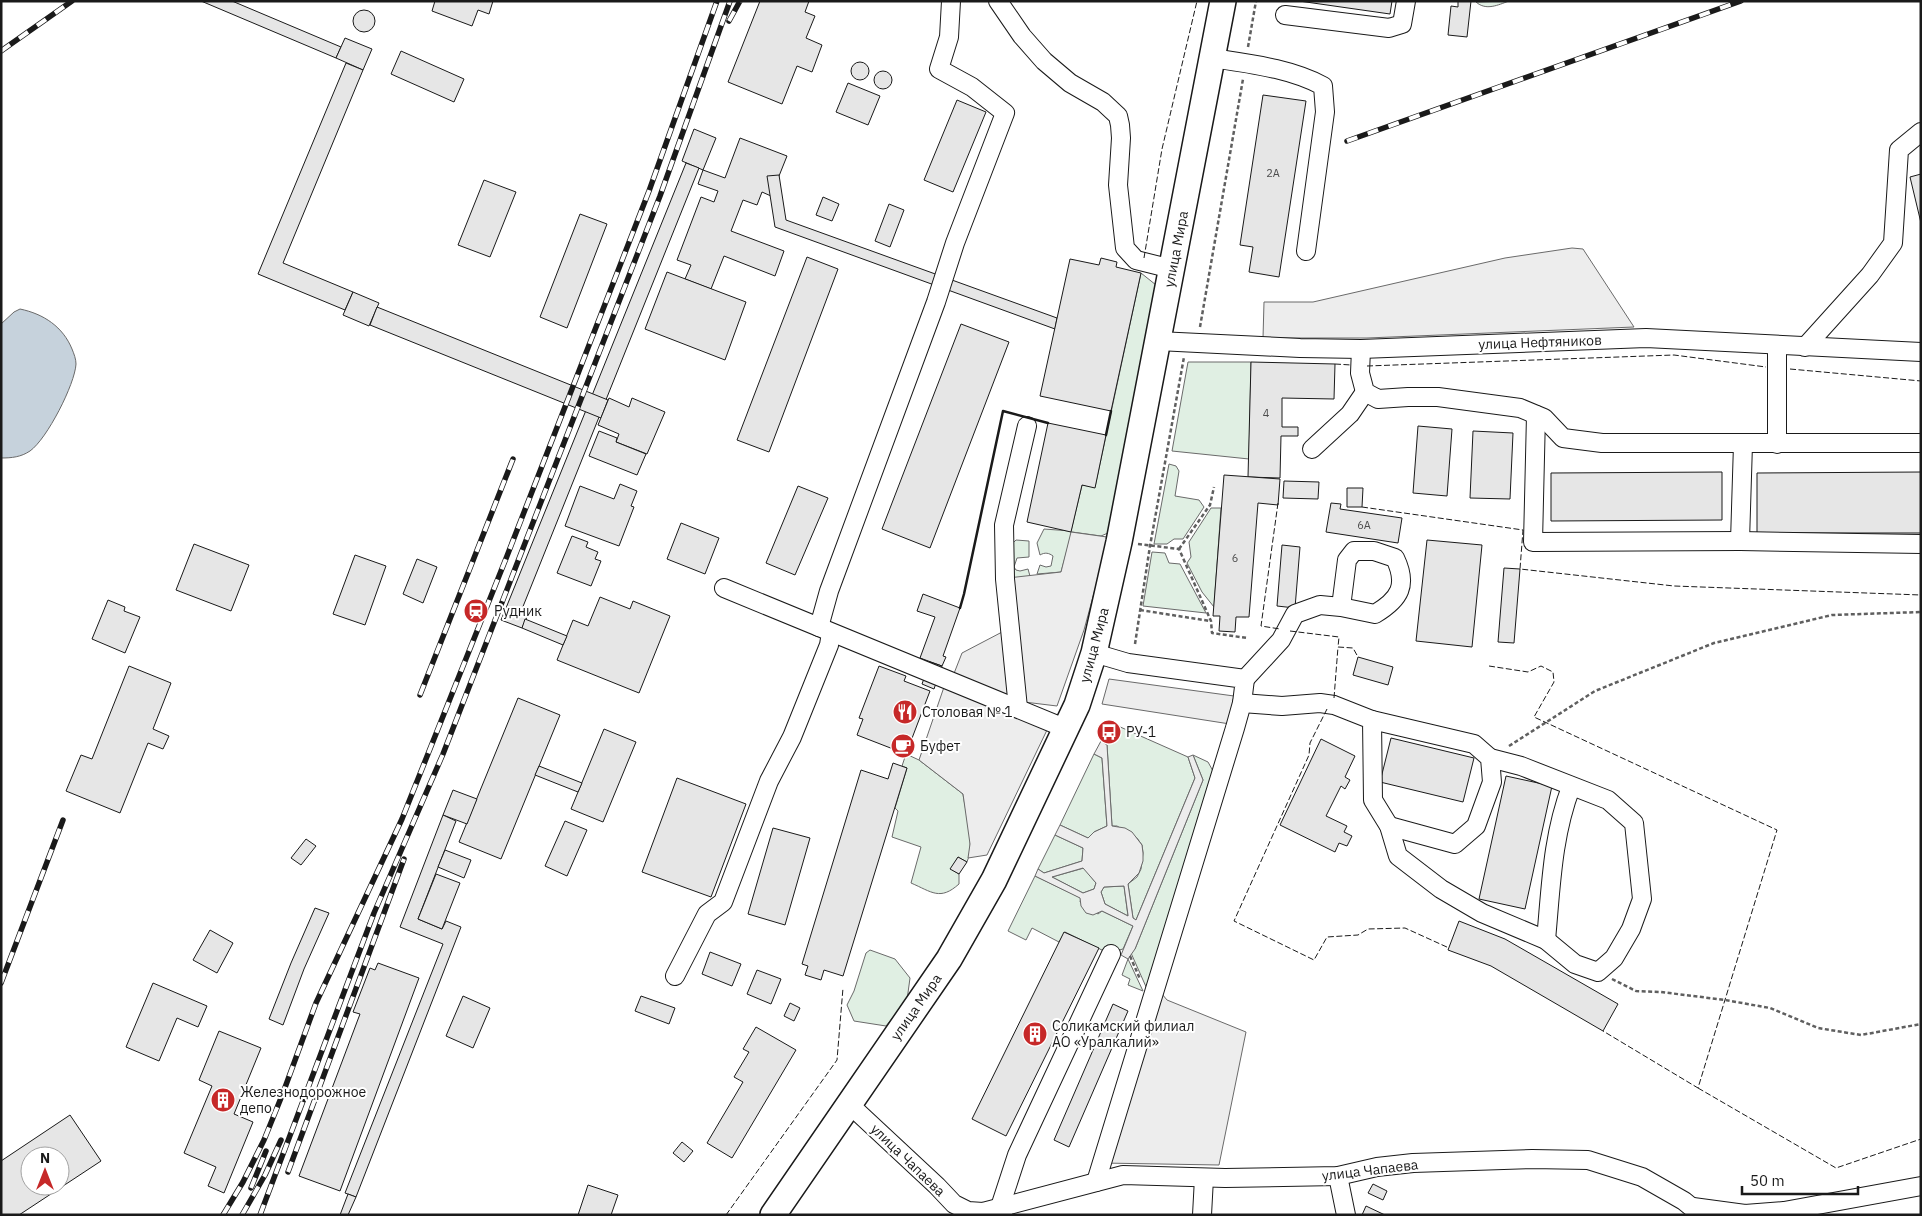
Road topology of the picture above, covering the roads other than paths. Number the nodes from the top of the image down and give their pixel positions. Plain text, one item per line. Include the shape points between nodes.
1 (951, 1) edge
2 (998, 1) edge
3 (1223, 1) edge
4 (1406, 1) edge
5 (1285, 15) dead end
6 (1212, 58) junction
7 (1921, 132) edge
8 (1306, 251) dead end
9 (1172, 269) junction
10 (1158, 341) junction
11 (1777, 345) junction
12 (1805, 347) junction
13 (1361, 349) junction
14 (1921, 352) edge
15 (1364, 392) junction
16 (1536, 415) junction
17 (1027, 426) dead end
18 (1921, 443) edge
19 (1743, 444) junction
20 (1777, 444) junction
21 (1312, 449) dead end
22 (1740, 541) junction
23 (1921, 544) edge
24 (724, 588) dead end
25 (1341, 606) dead end
26 (825, 630) junction
27 (1094, 653) junction
28 (1245, 679) junction
29 (1242, 703) junction
30 (1018, 708) junction
31 (1372, 720) junction
32 (1067, 729) junction
33 (1490, 758) junction
34 (1571, 787) junction
35 (1389, 826) junction
36 (1546, 940) junction
37 (1111, 954) dead end
38 (675, 976) dead end
39 (849, 1104) junction
40 (1338, 1176) junction
41 (1204, 1178) junction
42 (1096, 1182) junction
43 (1921, 1186) edge
44 (1001, 1211) edge
45 (1697, 1211) edge
46 (773, 1215) edge
47 (1202, 1215) edge
48 (1346, 1215) edge

1 - 26 street via 949,37 939,69 972,87 1005,113 829,591
2 - 9 street via 1044,61 1118,116 1121,138 1118,185 1125,248 1136,260
3 - 6 highway, улица Мира
4 - 5 street via 1402,24 1390,28
6 - 8 street via 1304,76 1323,86 1325,112
6 - 9 highway, улица Мира
7 - 12 street via 1899,150 1893,243 1870,275
9 - 10 highway, улица Мира
10 - 13 street, улица Нефтяников
10 - 27 highway, улица Мира
11 - 12 street, улица Нефтяников
11 - 13 street, улица Нефтяников via 1646,338
11 - 20 street
12 - 14 street, улица Нефтяников
13 - 15 street via 1360,373
15 - 16 street via 1378,399 1438,397 1520,408
15 - 21 street via 1350,414
16 - 19 street via 1544,418 1563,438 1602,443
16 - 22 street via 1533,542
17 - 30 street via 1004,525 1004,579
18 - 20 street
19 - 20 street
19 - 22 street
22 - 23 street
24 - 26 street
25 - 28 street via 1320,606 1295,614 1281,640
26 - 30 street
26 - 38 street via 829,645 796,728 769,781 723,902 707,914
27 - 28 street via 1128,663
27 - 32 highway, улица Мира
28 - 29 street
29 - 31 street via 1334,705
29 - 42 street
30 - 32 street
31 - 33 street via 1474,744
31 - 35 street via 1373,800
32 - 39 highway, улица Мира via 994,880 949,959
33 - 34 street via 1520,766
33 - 35 street via 1492,782 1476,826 1455,844
34 - 36 street via 1561,814 1553,855
34 - 36 street via 1608,800 1634,823 1642,899 1631,929 1614,958 1598,972 1575,964
35 - 36 street via 1398,856 1440,889 1482,913
37 - 44 street via 1017,1155
39 - 44 street, улица Чапаева via 954,1204 968,1211
39 - 46 highway, улица Мира
40 - 41 street, улица Чапаева
40 - 45 street, улица Чапаева via 1413,1163 1588,1160 1642,1177
40 - 48 street
41 - 42 street, улица Чапаева via 1124,1175
41 - 47 street
42 - 44 street, улица Чапаева
43 - 45 street via 1784,1211 1745,1214

